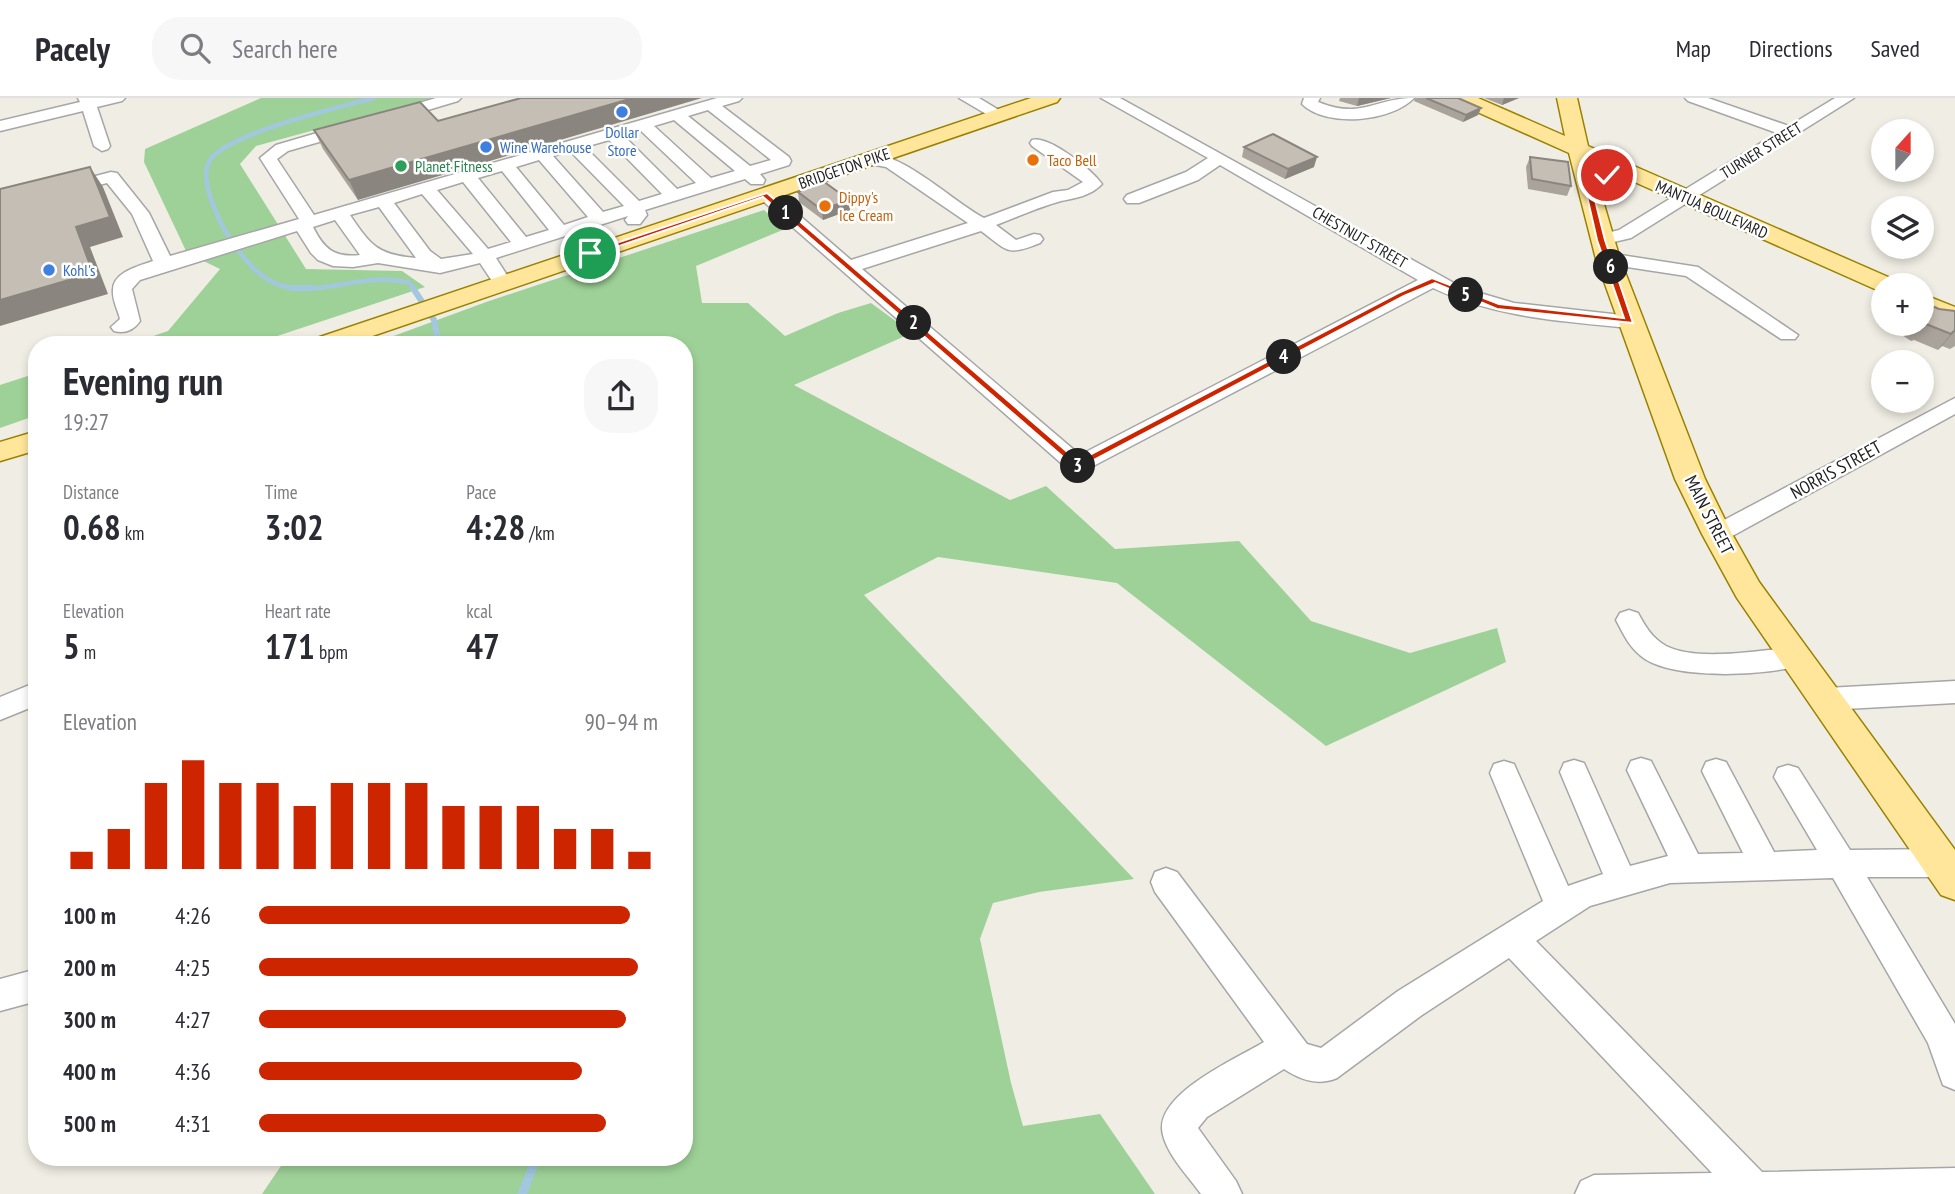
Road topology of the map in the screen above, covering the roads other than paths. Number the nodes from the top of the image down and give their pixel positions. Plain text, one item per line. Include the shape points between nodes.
1 (117, 98) edge
2 (453, 98) edge
3 (734, 98) edge
4 (967, 98) edge
5 (1050, 98) edge
6 (1109, 98) edge
7 (1311, 98) edge
8 (1406, 98) edge
9 (1462, 98) edge
10 (1567, 98) edge
11 (1693, 98) edge
12 (1835, 100) edge
13 (88, 101) edge
14 (711, 105) junction
15 (1717, 105) junction
16 (677, 115) junction
17 (999, 116) junction
18 (643, 125) junction
19 (0, 126) edge
20 (1789, 132) junction
21 (612, 134) junction
22 (1772, 143) junction
23 (574, 145) junction
24 (1035, 145) dead end
25 (102, 146) dead end
26 (1578, 149) junction
27 (896, 150) junction
28 (543, 154) junction
29 (870, 159) junction
30 (1221, 159) junction
31 (506, 165) junction
32 (748, 173) junction
33 (467, 176) junction
34 (1641, 178) junction
35 (1587, 183) junction
36 (708, 185) junction
37 (426, 188) junction
38 (768, 193) junction
39 (674, 196) junction
40 (1686, 197) junction
41 (1133, 199) dead end
42 (383, 200) junction
43 (0, 206) edge
44 (636, 208) junction
45 (340, 213) junction
46 (978, 221) junction
47 (592, 222) junction
48 (306, 223) junction
49 (560, 232) junction
50 (1034, 239) dead end
51 (522, 244) junction
52 (1605, 250) junction
53 (485, 256) junction
54 (382, 257) junction
55 (164, 264) junction
56 (440, 267) junction
57 (849, 267) junction
58 (1871, 278) edge
59 (1435, 280) junction
60 (503, 283) junction
61 (1934, 306) edge
62 (1955, 316) edge
63 (1630, 322) junction
64 (121, 327) dead end
65 (1788, 335) dead end
66 (347, 336) edge
67 (1955, 405) edge
68 (28, 443) edge
69 (0, 452) edge
70 (1717, 534) junction
71 (1629, 620) dead end
72 (1796, 657) junction
73 (1955, 692) edge
74 (28, 697) edge
75 (1827, 699) junction
76 (0, 709) edge
77 (1641, 770) dead end
78 (1716, 771) dead end
79 (1574, 772) dead end
80 (1504, 773) dead end
81 (1788, 777) dead end
82 (1841, 864) junction
83 (1766, 866) junction
84 (1689, 868) junction
85 (1948, 873) edge
86 (1166, 882) dead end
87 (1622, 883) junction
88 (1560, 906) junction
89 (1512, 939) junction
90 (28, 987) edge
91 (0, 995) edge
92 (1288, 1046) junction
93 (1955, 1073) edge
94 (1955, 1187) edge
95 (1754, 1191) junction
96 (1223, 1194) edge
97 (1594, 1194) edge

1 - 13 street
2 - 48 street via 282,148 268,158
3 - 14 street
4 - 17 street
5 - 17 main road, BRIDGETON PIKE
6 - 30 street, CHESTNUT STREET
7 - 8 street via 1310,104 1347,116 1366,114
9 - 26 main road, MANTUA BOULEVARD
10 - 26 main road, MAIN STREET
11 - 15 street
12 - 20 street, TURNER STREET
13 - 19 street
13 - 25 street
14 - 16 street
14 - 32 street via 783,161
15 - 20 street
15 - 22 street via 1701,115
16 - 18 street
16 - 32 street
17 - 27 main road, BRIDGETON PIKE
18 - 21 street
18 - 36 street
20 - 22 street, TURNER STREET
21 - 23 street
21 - 39 street
22 - 40 street, TURNER STREET
23 - 28 street
23 - 44 street
24 - 46 street via 1092,179 1093,184
26 - 34 main road, MANTUA BOULEVARD
26 - 35 main road, MAIN STREET
27 - 29 main road, BRIDGETON PIKE
27 - 46 street via 945,185
28 - 31 street
28 - 47 street
29 - 38 main road, BRIDGETON PIKE
29 - 46 street via 891,163
30 - 41 street
30 - 59 street, CHESTNUT STREET
31 - 33 street
31 - 49 street
32 - 36 street
32 - 38 street
33 - 37 street
33 - 51 street
34 - 35 main road via 1607,175
34 - 40 main road, MANTUA BOULEVARD
35 - 52 main road, MAIN STREET
36 - 39 street
37 - 42 street
37 - 53 street
38 - 57 street
38 - 60 main road, BRIDGETON PIKE
39 - 44 street
40 - 52 street, TURNER STREET
40 - 58 main road, MANTUA BOULEVARD
42 - 45 street
42 - 56 street via 423,255
43 - 55 street via 111,177 140,213
44 - 47 street via 637,218 617,226
45 - 48 street
45 - 54 street via 367,252
46 - 50 street via 1014,247
46 - 57 street via 938,241 901,248
47 - 49 street
48 - 54 street via 321,257 349,262
48 - 55 street
49 - 51 street
51 - 53 street
52 - 63 main road, MAIN STREET
52 - 65 street via 1691,271
53 - 56 street
53 - 60 street
54 - 56 street
55 - 64 street via 124,283 130,321
57 - 59 street via 1077,466
59 - 63 street, CHESTNUT STREET via 1497,306
60 - 66 main road, BRIDGETON PIKE
61 - 62 main road
63 - 70 main road, MAIN STREET via 1690,479
67 - 70 street, NORRIS STREET
68 - 69 main road
70 - 72 main road, MAIN STREET via 1748,590
71 - 72 street via 1642,643 1657,654 1681,661
72 - 75 main road, MAIN STREET
73 - 75 street
74 - 76 street
75 - 85 main road, MAIN STREET
77 - 84 street
78 - 83 street
79 - 87 street
80 - 88 street
81 - 82 street
82 - 83 street
82 - 85 street
82 - 93 street via 1943,1036
83 - 84 street
84 - 87 street
86 - 92 street
87 - 88 street via 1582,894
88 - 89 street
89 - 92 street via 1410,1003 1325,1066 1306,1063
89 - 95 street
90 - 91 street
92 - 96 street via 1194,1104 1181,1119 1180,1133
94 - 95 street
95 - 97 street

